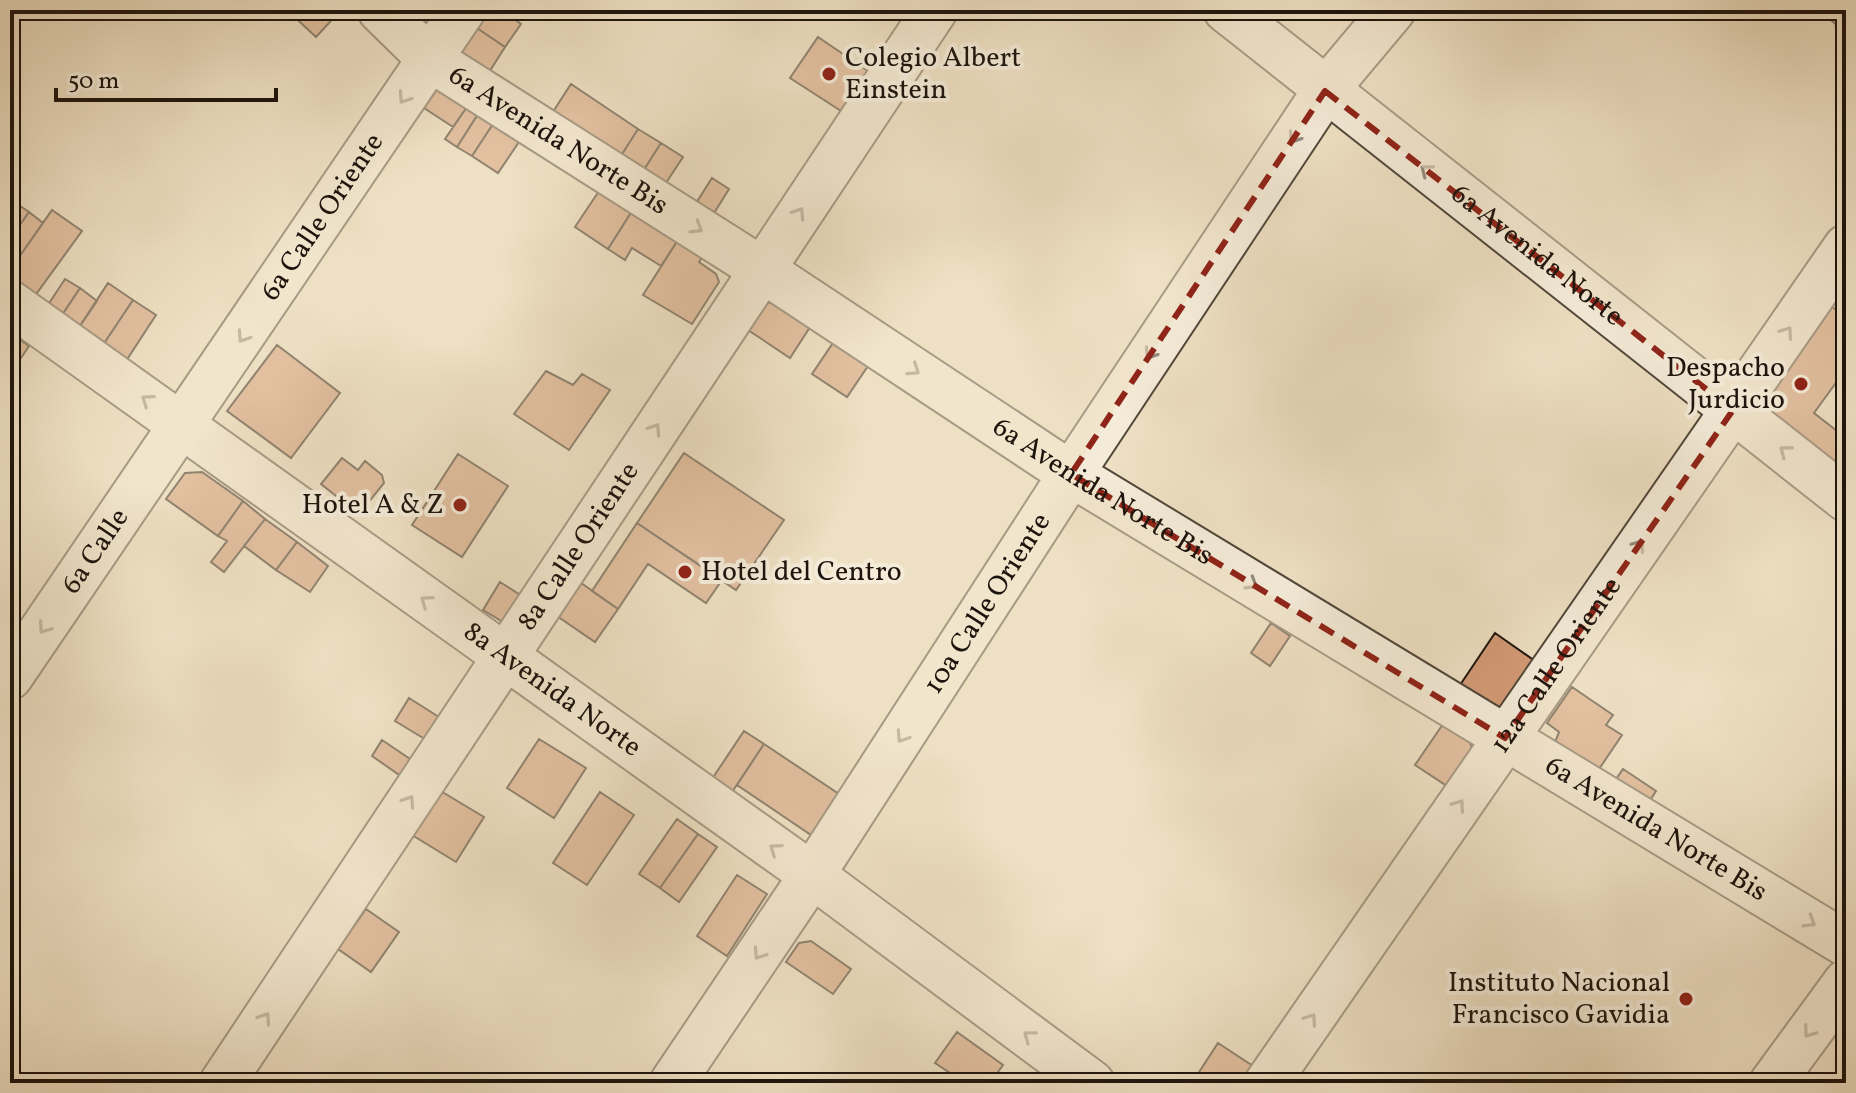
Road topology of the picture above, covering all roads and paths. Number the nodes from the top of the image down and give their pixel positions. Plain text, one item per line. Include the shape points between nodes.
1 (380, 10) edge
2 (463, 10) edge
3 (935, 10) edge
4 (1226, 10) edge
5 (1393, 10) edge
6 (430, 59) junction
7 (1325, 91) junction
8 (1846, 247) edge
9 (761, 269) junction
10 (10, 303) edge
11 (1733, 410) junction
12 (183, 426) junction
13 (1071, 474) junction
14 (1846, 499) edge
15 (504, 658) junction
16 (10, 677) edge
17 (1505, 738) junction
18 (812, 875) junction
19 (1846, 944) edge
20 (1846, 982) edge
21 (222, 1083) edge
22 (672, 1083) edge
23 (1092, 1083) edge
24 (1267, 1083) edge
25 (1772, 1083) edge

1 - 6 street, 6a Avenida Norte Bis
2 - 6 street, 6a Calle Oriente
9 -> 3 street, 8a Calle Oriente
4 - 7 street, 6a Avenida Norte
5 - 7 street, 10a Calle Oriente
6 -> 9 street, 6a Avenida Norte Bis
6 -> 12 street, 6a Calle Oriente
11 -> 7 street, 6a Avenida Norte
7 -> 13 street, 10a Calle Oriente
11 -> 8 street, 12a Calle Oriente
9 -> 13 street, 6a Avenida Norte Bis
15 -> 9 street, 8a Calle Oriente
12 -> 10 street, 8a Avenida Norte
14 -> 11 street, 6a Avenida Norte
17 -> 11 street, 12a Calle Oriente
15 -> 12 street, 8a Avenida Norte
12 -> 16 street, 6a Calle
13 -> 17 street, 6a Avenida Norte Bis
13 -> 18 street, 10a Calle Oriente
18 -> 15 street, 8a Avenida Norte
21 -> 15 street, 8a Calle Oriente
17 -> 19 street, 6a Avenida Norte Bis
24 -> 17 street, 12a Calle Oriente
18 -> 22 street, 10a Calle Oriente
23 -> 18 street, 8a Avenida Norte
20 -> 25 street

